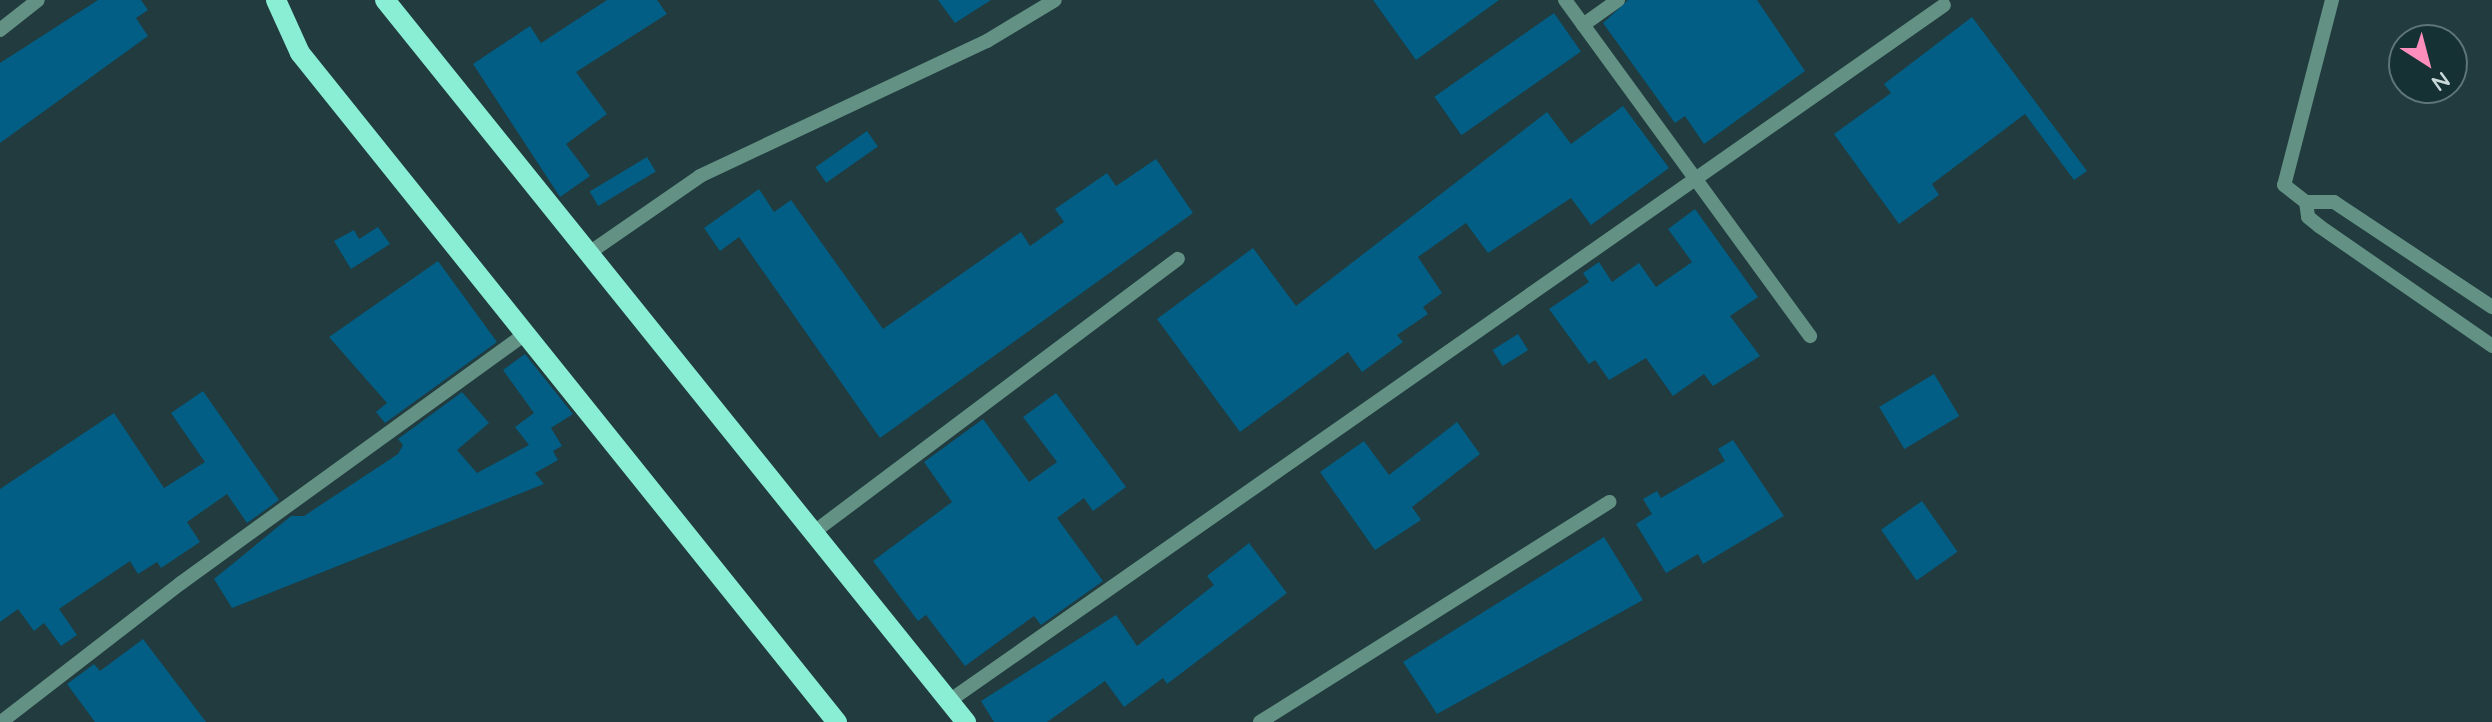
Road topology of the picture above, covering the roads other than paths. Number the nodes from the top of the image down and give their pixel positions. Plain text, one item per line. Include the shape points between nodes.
1 (38, 0) edge
2 (276, 0) edge
3 (385, 0) edge
4 (1055, 0) edge
5 (1565, 0) edge
6 (1618, 0) edge
7 (2332, 0) edge
8 (1944, 5) dead end
9 (1583, 25) junction
10 (0, 30) edge
11 (1693, 182) junction
12 (2306, 202) junction
13 (589, 253) junction
14 (1178, 259) dead end
15 (2492, 307) edge
16 (524, 335) junction
17 (1810, 336) dead end
18 (2492, 346) edge
19 (1610, 502) dead end
20 (814, 532) junction
21 (949, 701) junction
22 (1, 722) edge
23 (837, 722) edge
24 (966, 722) edge
25 (1260, 722) edge

1 - 10 street
2 - 16 main road via 300,53
3 - 13 main road
4 - 13 street via 987,41 700,176
5 - 9 street
6 - 9 street
7 - 12 street via 2284,172 2284,185
8 - 11 street
9 - 11 street
11 - 17 street
11 - 21 street
12 - 15 street via 2334,202
12 - 18 street via 2308,217 2319,226
13 - 20 main road
14 - 20 street
16 - 22 street via 181,583
16 - 23 main road
19 - 25 street
20 - 21 main road
21 - 24 main road

